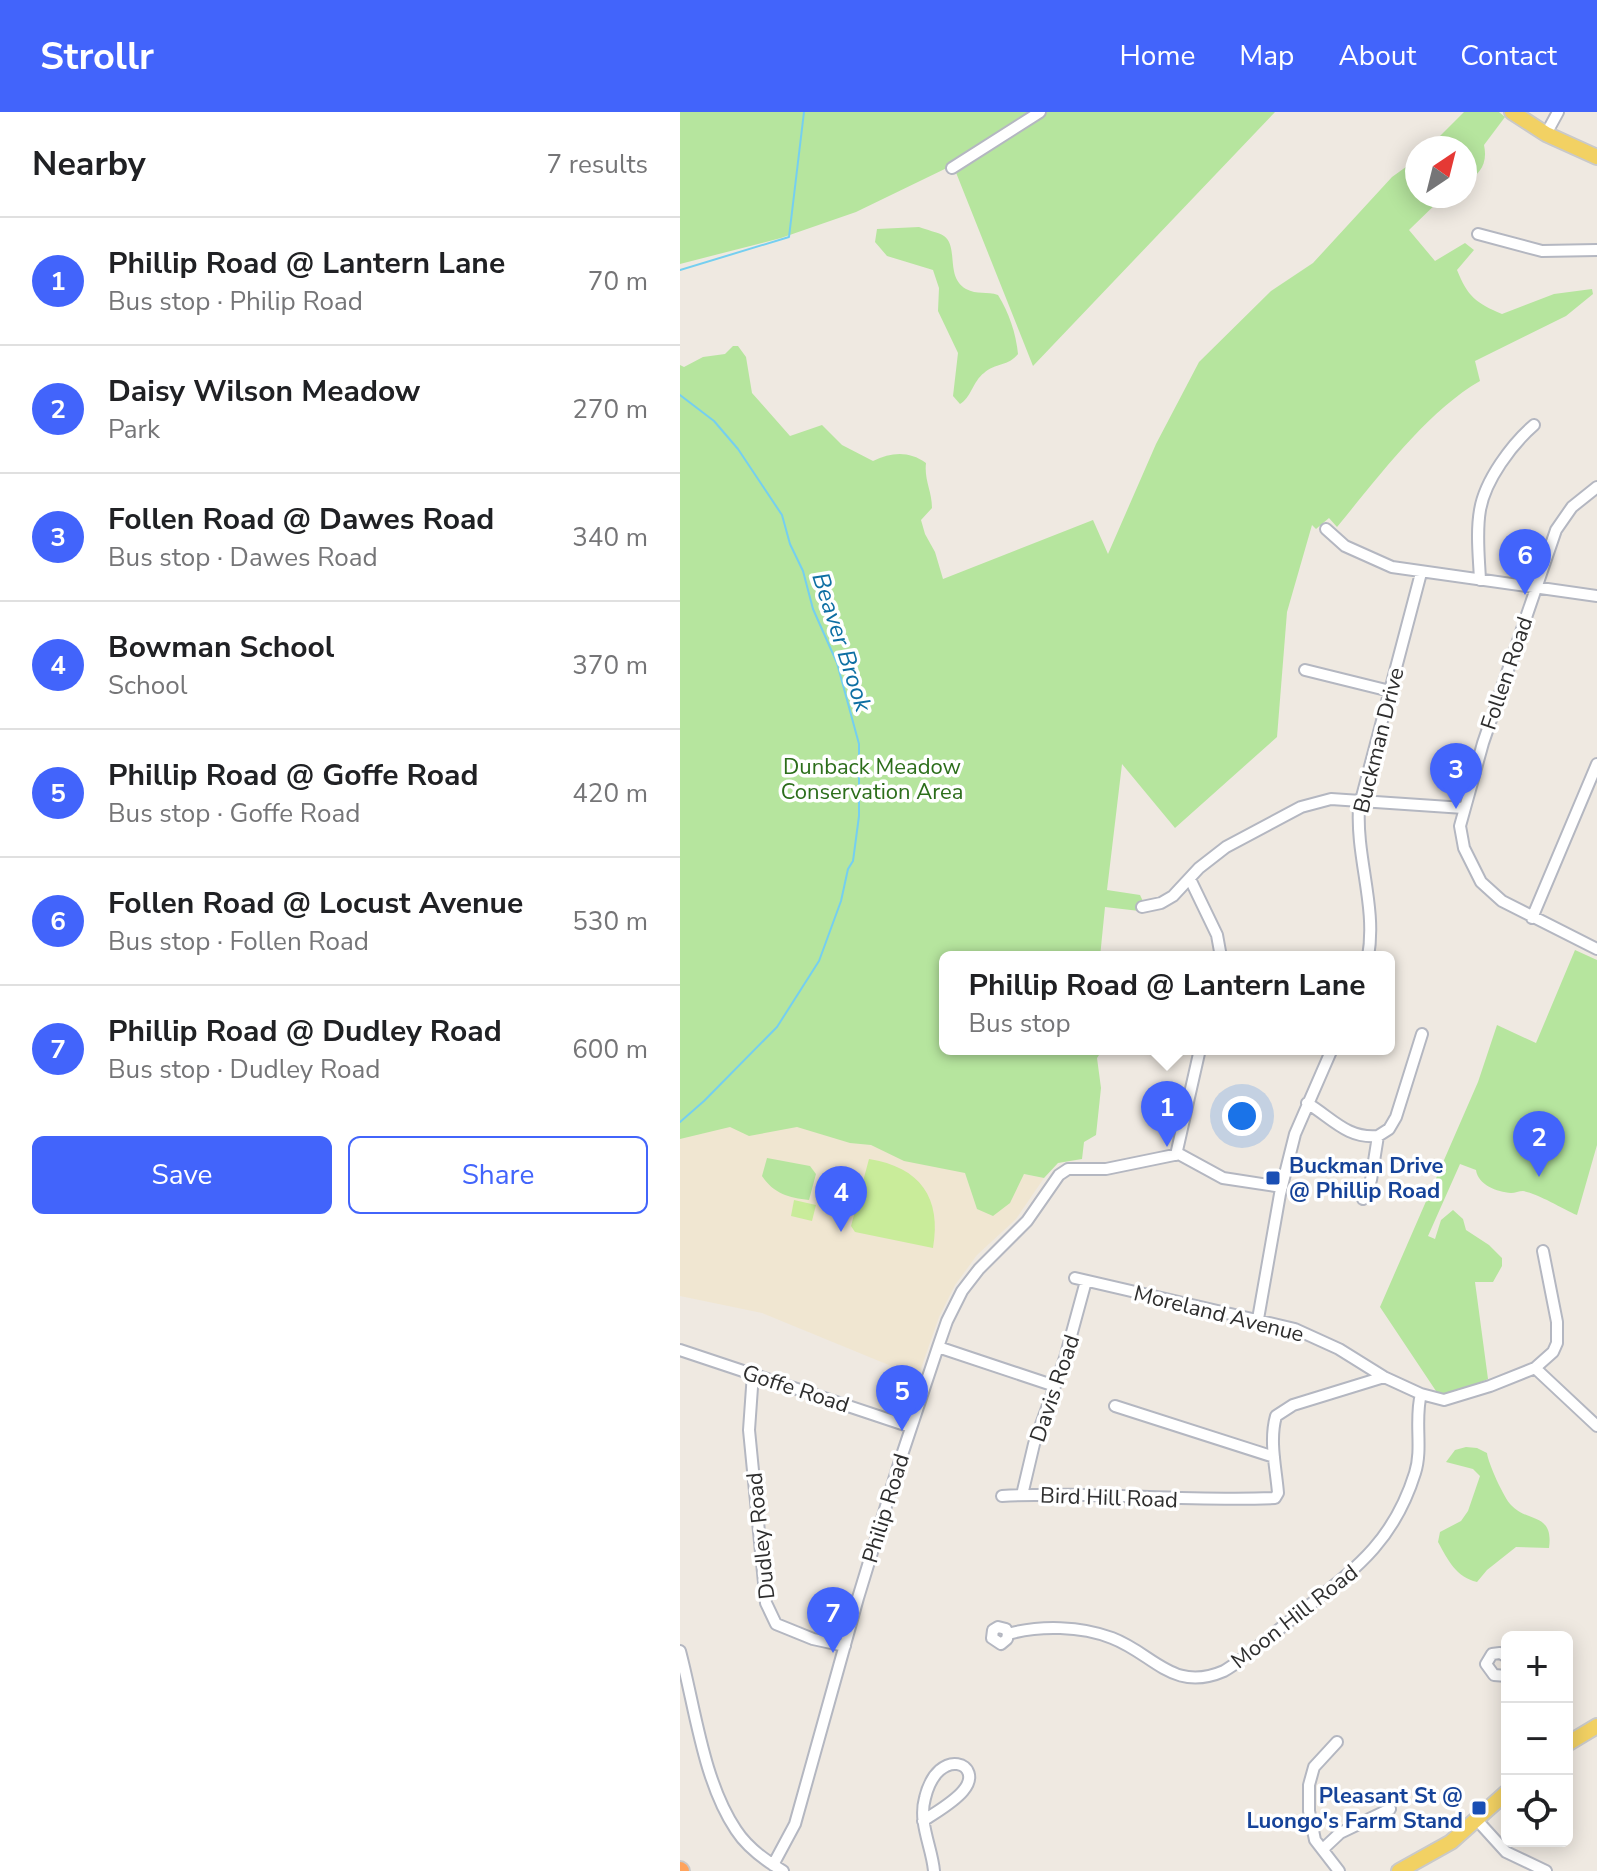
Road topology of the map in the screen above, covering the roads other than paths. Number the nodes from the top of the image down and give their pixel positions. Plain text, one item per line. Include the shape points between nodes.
1 (1040, 112) edge
2 (1512, 112) edge
3 (1558, 112) edge
4 (1546, 134) junction
5 (1597, 157) edge
6 (952, 168) dead end
7 (1478, 234) dead end
8 (1597, 250) edge
9 (1534, 425) dead end
10 (1597, 487) edge
11 (1326, 529) dead end
12 (1421, 573) junction
13 (1480, 580) junction
14 (1536, 587) junction
15 (1597, 596) edge
16 (1305, 670) dead end
17 (1390, 691) junction
18 (1596, 770) edge
19 (1361, 802) junction
20 (1464, 808) junction
21 (1190, 879) junction
22 (1142, 907) dead end
23 (1532, 918) junction
24 (1597, 949) edge
25 (1220, 951) edge
26 (1368, 951) edge
27 (1422, 1034) dead end
28 (1199, 1055) edge
29 (1329, 1055) edge
30 (1307, 1103) junction
31 (1378, 1136) junction
32 (1176, 1155) junction
33 (1282, 1187) junction
34 (1363, 1199) dead end
35 (1543, 1251) dead end
36 (1080, 1279) joint
37 (1258, 1319) junction
38 (938, 1347) junction
39 (680, 1350) edge
40 (1535, 1368) junction
41 (753, 1373) junction
42 (1384, 1377) junction
43 (1055, 1386) junction
44 (1421, 1394) junction
45 (1115, 1406) dead end
46 (1597, 1426) edge
47 (911, 1427) junction
48 (1274, 1457) junction
49 (1022, 1495) junction
50 (1002, 1496) dead end
51 (1008, 1634) dead end
52 (845, 1646) junction
53 (680, 1651) edge
54 (1501, 1654) edge
55 (1501, 1676) edge
56 (684, 1681) edge
57 (1597, 1726) edge
58 (1573, 1740) edge
59 (1337, 1742) dead end
60 (1501, 1797) edge
61 (1390, 1809) dead end
62 (1476, 1819) junction
63 (923, 1821) junction
64 (1323, 1849) junction
65 (778, 1868) edge
66 (934, 1871) edge
67 (1339, 1871) edge
68 (1399, 1871) edge
69 (1546, 1871) edge

1 - 6 street
2 - 4 main road
3 - 4 street
4 - 5 main road
7 - 8 street via 1542,251
9 - 13 street via 1485,495 1478,532
10 - 14 street, Follen Road via 1572,507 1556,530
11 - 12 street via 1364,557
12 - 13 street
12 - 17 street, Buckman Drive
13 - 14 street
14 - 15 street
14 - 20 street, Follen Road
16 - 17 street
17 - 19 street, Buckman Drive
18 - 23 street
19 - 20 street
19 - 21 street via 1331,799 1301,807 1226,847
19 - 26 street, Buckman Drive via 1358,828
20 - 23 street, Follen Road via 1464,848 1481,882
21 - 22 street via 1161,903
21 - 25 street
23 - 24 street, Follen Road
27 - 31 street via 1396,1117
28 - 32 street
29 - 30 street
30 - 31 street via 1345,1131
30 - 33 street
31 - 34 street
32 - 33 street via 1223,1178
32 - 38 street, Philip Road via 1106,1169 1068,1169 1059,1175 1027,1221 962,1291
33 - 37 street
35 - 40 street via 1558,1334 1553,1352
36 - 37 street, Moreland Avenue
36 - 43 street, Davis Road
37 - 42 street, Moreland Avenue via 1315,1337
38 - 43 street
38 - 47 street, Philip Road
39 - 41 street, Goffe Road
40 - 44 street, Moreland Avenue via 1452,1399
40 - 46 street
41 - 47 street, Goffe Road
41 - 52 street, Dudley Road via 749,1430 766,1603 776,1624
42 - 44 street, Moreland Avenue
42 - 48 street via 1282,1410 1273,1426
43 - 49 street, Davis Road
44 - 51 street, Moon Hill Road via 1416,1469 1382,1542 1224,1671 1181,1677 1122,1642 1088,1631
45 - 48 street
47 - 52 street, Philip Road
48 - 49 street, Bird Hill Road via 1275,1498
49 - 50 street, Bird Hill Road
52 - 65 street, Philip Road
53 - 56 street
54 - 55 street via 1492,1654 1486,1664
56 - 65 street via 721,1801 736,1832
57 - 58 main road
59 - 64 street via 1314,1767 1309,1785 1311,1832
60 - 62 main road
61 - 64 street via 1340,1833
62 - 68 main road via 1451,1842
62 - 69 street via 1506,1852
63 - 63 street via 925,1796 938,1772 947,1763 964,1767 969,1781 962,1793
63 - 66 street
64 - 67 street

